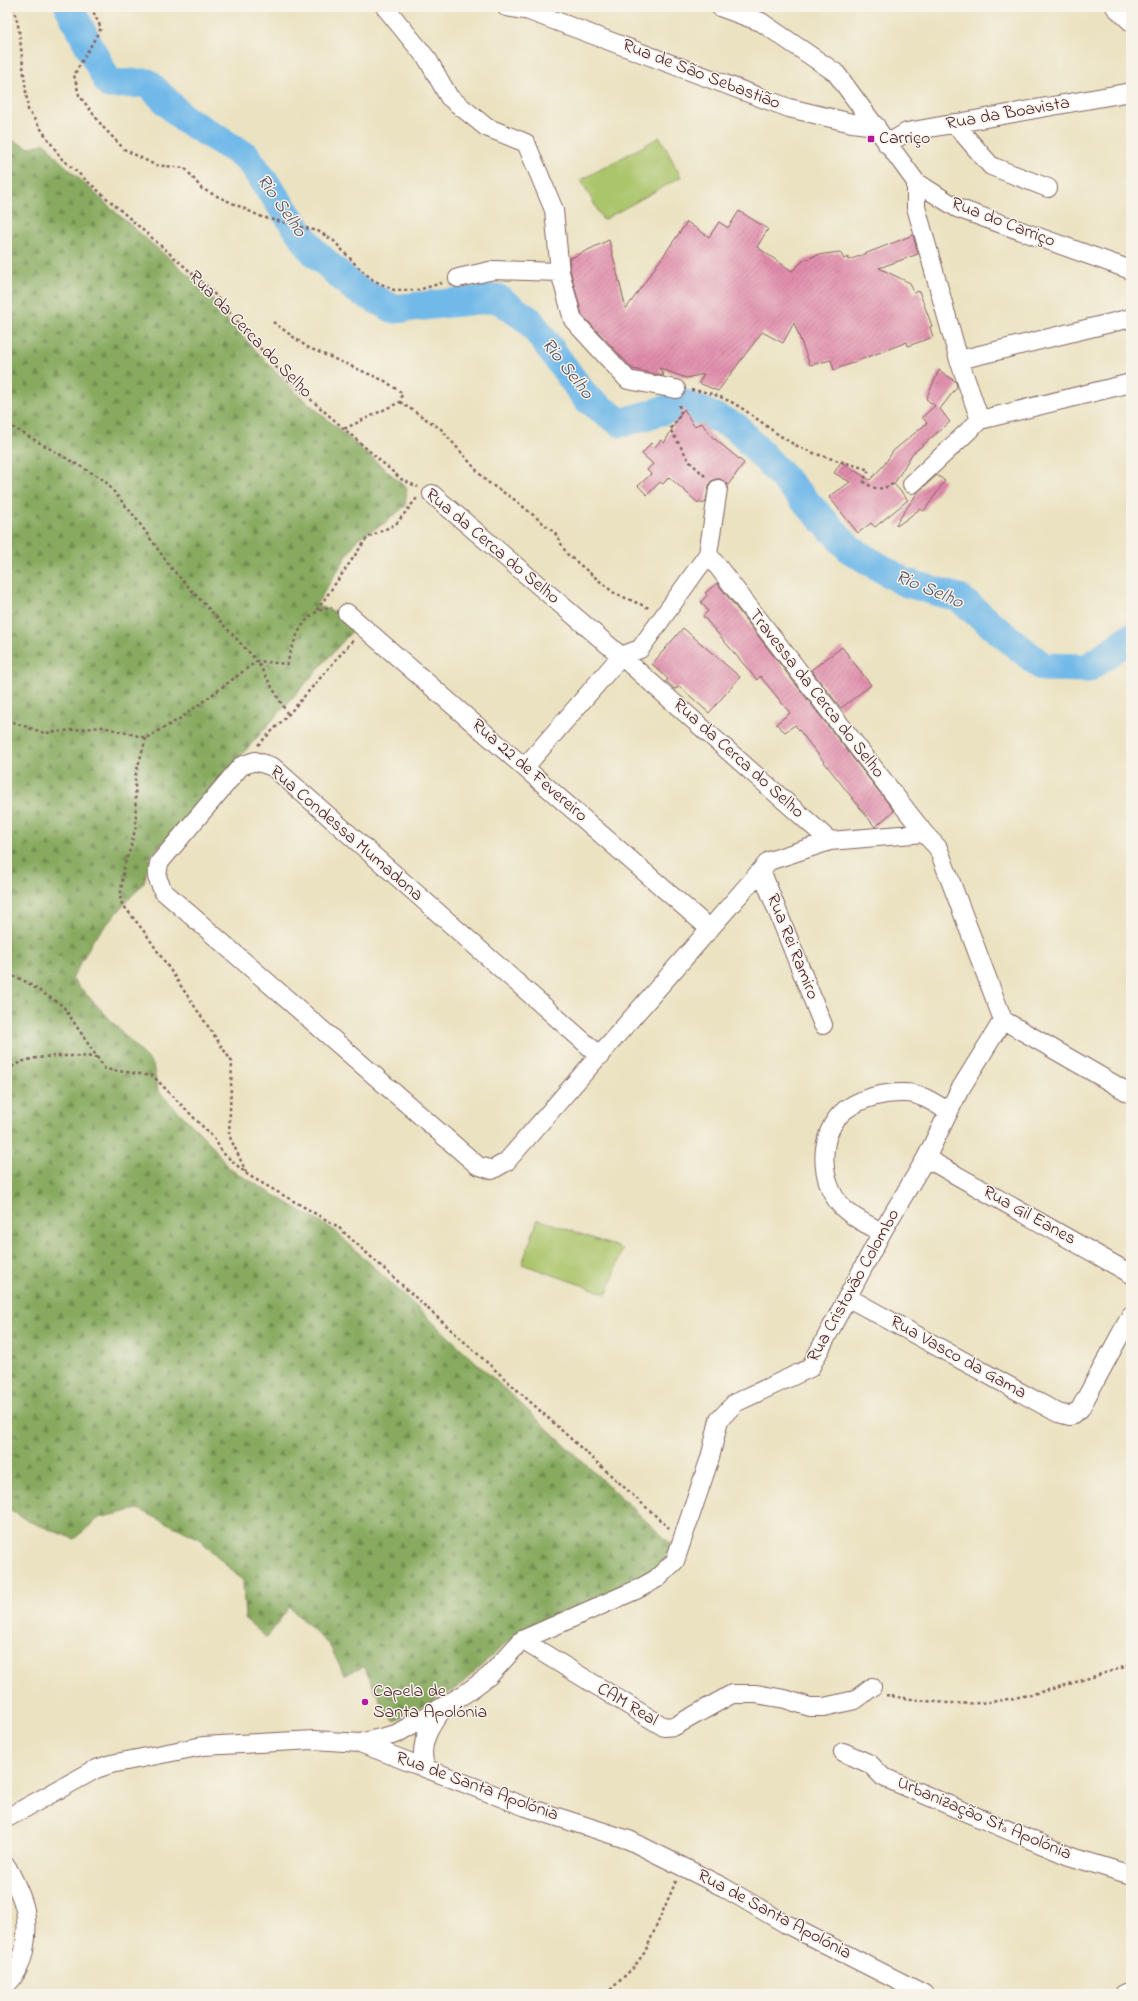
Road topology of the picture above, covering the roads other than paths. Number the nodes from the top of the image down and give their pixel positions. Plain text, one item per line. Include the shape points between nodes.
1 (386, 7) edge
2 (506, 7) edge
3 (720, 7) edge
4 (1115, 7) edge
5 (529, 9) edge
6 (1131, 22) edge
7 (1131, 92) edge
8 (954, 123) junction
9 (876, 126) junction
10 (887, 144) junction
11 (916, 182) junction
12 (1048, 188) dead end
13 (1131, 270) edge
14 (560, 272) junction
15 (458, 278) road end
16 (1131, 318) edge
17 (959, 360) junction
18 (1131, 383) edge
19 (676, 389) road end
20 (980, 420) junction
21 (907, 484) road end
22 (718, 489) road end
23 (428, 492) road end
24 (708, 554) junction
25 (347, 613) road end
26 (621, 656) junction
27 (525, 766) junction
28 (924, 833) junction
29 (830, 841) junction
30 (761, 870) junction
31 (710, 929) junction
32 (1003, 1020) junction
33 (823, 1024) dead end
34 (600, 1056) junction
35 (1131, 1094) edge
36 (949, 1112) junction
37 (926, 1158) junction
38 (882, 1232) junction
39 (1131, 1274) edge
40 (847, 1297) junction
41 (1131, 1315) edge
42 (522, 1640) junction
43 (872, 1686) road end
44 (444, 1706) junction
45 (360, 1743) junction
46 (843, 1752) dead end
47 (397, 1757) junction
48 (426, 1768) junction
49 (7, 1818) edge
50 (7, 1867) edge
51 (1131, 1875) edge
52 (7, 1984) edge
53 (1131, 1991) edge
54 (924, 1994) edge
55 (1124, 1994) edge

1 - 14 street via 428,60 449,97 486,127 526,143 554,210
2 - 5 street, Rua de São Sebastião
3 - 9 street via 761,22 836,73
4 - 6 street
5 - 9 street, Rua de São Sebastião via 789,108
7 - 8 street, Rua da Boavista
8 - 10 street, Rua da Boavista via 907,132
8 - 12 street via 991,166
9 - 10 street
10 - 11 street
11 - 13 street, Rua do Carriço via 957,208
11 - 17 street via 916,207
14 - 15 street via 494,270
14 - 19 street via 573,320 628,380
16 - 17 street
17 - 20 street
18 - 20 street
20 - 21 street
22 - 24 street
23 - 26 street, Rua da Cerca do Selho
24 - 26 street via 640,649
24 - 28 street, Travessa da Cerca do Selho
25 - 27 street, Rua 22 de Fevereiro
26 - 27 street
26 - 29 street, Rua da Cerca do Selho
27 - 31 street, Rua 22 de Fevereiro
28 - 29 street
28 - 32 street via 938,848
29 - 30 street via 769,860
30 - 31 street
30 - 33 street, Rua Rei Ramiro
31 - 34 street
32 - 35 street
32 - 36 street, Rua Cristovão Colombo via 959,1091
34 - 34 street, Rua Condessa Mumadona via 273,767 255,761 241,766 159,863 157,877 163,890 477,1165 492,1170 506,1162
36 - 37 street, Rua Cristovão Colombo
36 - 38 street via 918,1095 906,1092 880,1094 844,1111 834,1124 828,1137 824,1166 832,1194 852,1216
37 - 38 street, Rua Cristovão Colombo
37 - 39 street, Rua Gil Eanes
38 - 40 street, Rua Cristovão Colombo
40 - 41 street, Rua Vasco da Gama via 1058,1413 1070,1416 1080,1408
40 - 42 street, Rua Cristovão Colombo via 810,1368 735,1403 719,1420 710,1458 675,1561 656,1579 638,1589
42 - 43 street, CAM Real via 664,1727 675,1726 732,1694 756,1694 810,1707 824,1707 856,1700
42 - 44 street, Rua Cristovão Colombo via 489,1676
44 - 45 street, Rua Cristovão Colombo via 396,1734
44 - 47 street, Rua Cristovão Colombo via 410,1734 400,1746
44 - 48 street, Rua Cristovão Colombo via 423,1744 422,1758
45 - 47 street, Rua de Santa Apolónia
45 - 49 street, Rua de Santa Apolónia via 314,1740 236,1743 203,1746 111,1764 96,1769
46 - 51 street, Urbanização Stª Apolónia via 870,1764 883,1777 1069,1856
47 - 48 street, Rua de Santa Apolónia
48 - 54 street, Rua de Santa Apolónia via 526,1807 629,1840
50 - 52 street via 25,1910 26,1936 20,1962
53 - 55 street

